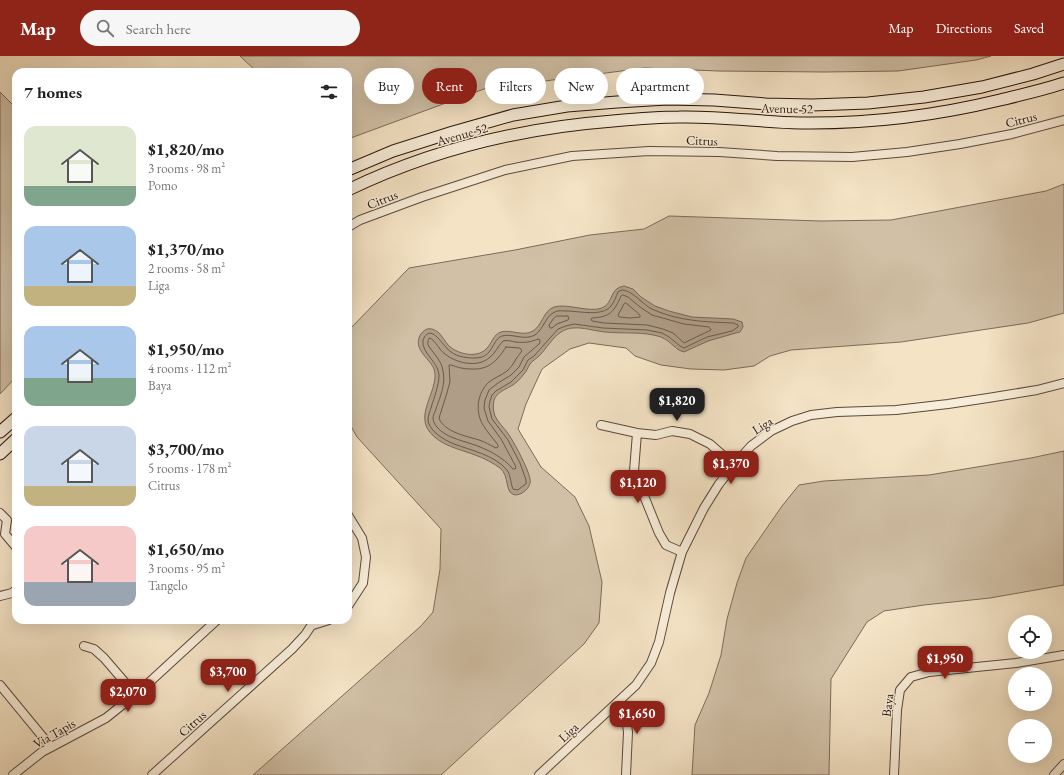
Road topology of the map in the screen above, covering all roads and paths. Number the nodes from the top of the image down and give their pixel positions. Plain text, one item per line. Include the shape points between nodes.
1 (1064, 64) edge
2 (1064, 83) edge
3 (1064, 120) edge
4 (352, 168) edge
5 (352, 188) edge
6 (352, 225) edge
7 (1064, 383) edge
8 (12, 422) edge
9 (602, 424) dead end
10 (1, 432) edge
11 (637, 433) junction
12 (12, 443) edge
13 (0, 454) edge
14 (734, 465) junction
15 (0, 513) edge
16 (352, 522) edge
17 (3, 533) edge
18 (12, 543) edge
19 (682, 552) junction
20 (12, 593) edge
21 (0, 596) edge
22 (352, 600) edge
23 (207, 624) edge
24 (313, 624) edge
25 (84, 646) dead end
26 (1064, 655) edge
27 (0, 685) edge
28 (135, 694) junction
29 (615, 705) junction
30 (51, 747) junction
31 (1064, 764) edge
32 (12, 775) edge
33 (152, 775) edge
34 (539, 775) edge
35 (626, 775) edge
36 (894, 775) edge
37 (1054, 775) edge

1 - 4 main road, Avenue 52 via 982,87 868,103 812,105 667,99 567,106 513,115 453,132 394,151
2 - 5 main road, Avenue 52 via 966,108 883,120 802,123 680,117 641,118 553,127 461,147
3 - 6 street, Citrus via 1012,134 907,152 852,156 777,156 649,151 572,156 498,173 422,197
7 - 14 street, Liga via 1037,390 954,403 896,410 811,415 771,431 751,446
8 - 10 main road
9 - 11 street
11 - 14 street via 656,435 672,431 690,434 710,444
11 - 19 street via 634,471 666,545
12 - 13 main road
14 - 19 street, Liga via 704,508
15 - 17 street via 7,520
16 - 22 street via 362,538 366,557 363,583
17 - 18 street
19 - 29 street, Liga via 659,642 651,663 636,685
20 - 21 street
23 - 28 street, Via Tapis
24 - 33 street, Citrus via 292,649
25 - 28 street via 99,653
26 - 36 street, Baya via 929,672 911,677 900,690
27 - 30 street
28 - 30 street, Via Tapis via 106,718
29 - 34 street, Liga
29 - 35 street via 626,718
30 - 32 street, Via Tapis
31 - 37 street

